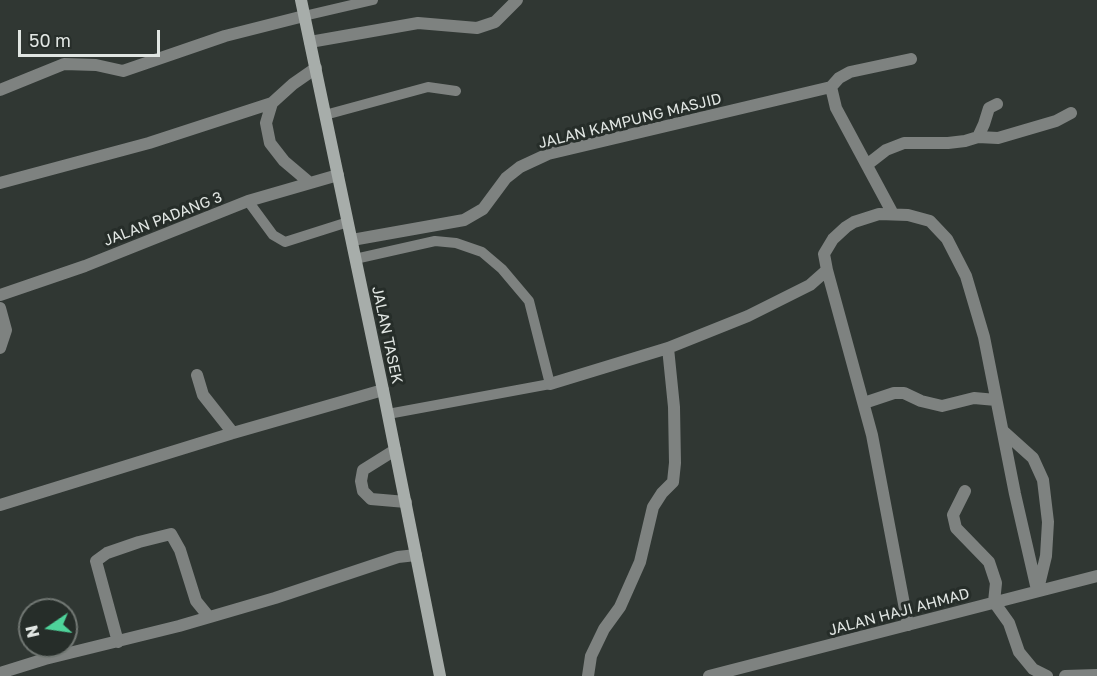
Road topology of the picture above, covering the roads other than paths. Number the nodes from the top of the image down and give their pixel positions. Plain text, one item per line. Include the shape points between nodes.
1 (301, 0) edge
2 (371, 0) edge
3 (517, 0) edge
4 (304, 16) junction
5 (310, 42) junction
6 (911, 59) dead end
7 (316, 68) junction
8 (831, 87) junction
9 (0, 90) edge
10 (456, 91) dead end
11 (272, 103) junction
12 (997, 104) dead end
13 (1071, 113) dead end
14 (325, 115) junction
15 (978, 137) junction
16 (868, 164) junction
17 (338, 175) junction
18 (0, 183) edge
19 (310, 183) junction
20 (248, 201) junction
21 (893, 214) junction
22 (348, 222) junction
23 (352, 240) junction
24 (355, 259) junction
25 (827, 270) junction
26 (0, 295) edge
27 (0, 308) edge
28 (0, 348) edge
29 (668, 348) junction
30 (197, 375) dead end
31 (550, 384) junction
32 (383, 390) junction
33 (996, 400) junction
34 (864, 403) junction
35 (388, 414) junction
36 (1003, 431) junction
37 (233, 433) junction
38 (395, 450) junction
39 (965, 491) dead end
40 (406, 502) junction
41 (0, 505) edge
42 (416, 555) junction
43 (1097, 576) edge
44 (1038, 590) junction
45 (994, 602) junction
46 (209, 617) junction
47 (908, 625) junction
48 (118, 642) junction
49 (0, 673) edge
50 (1097, 675) edge
51 (440, 676) edge
52 (588, 676) edge
53 (709, 676) edge
54 (1047, 676) edge
55 (1065, 676) edge

1 - 4 main road, JALAN TASEK
2 - 4 lane
3 - 5 street via 495,22 477,28 417,23
4 - 5 main road, JALAN TASEK
4 - 9 street via 225,36 123,71 64,64
5 - 7 main road, JALAN TASEK
6 - 8 street via 850,72
7 - 11 street
7 - 14 main road, JALAN TASEK
8 - 16 street via 836,108
8 - 23 street, JALAN KAMPUNG MASJID via 548,154 506,178 483,209 464,220
10 - 14 lane via 428,87
11 - 18 street via 149,143
11 - 19 street via 266,123 270,143
12 - 15 street via 989,108
13 - 15 street via 998,138
14 - 17 main road, JALAN TASEK
15 - 16 street via 948,143 904,143 886,150
16 - 21 street
17 - 19 street, JALAN PADANG 3
17 - 22 main road, JALAN TASEK
19 - 20 street, JALAN PADANG 3
20 - 22 lane via 273,235 285,242
20 - 26 street, JALAN PADANG 3 via 85,266
21 - 25 street via 879,214 846,227 824,254
21 - 33 street via 930,221 947,239 966,276 984,337
22 - 23 main road, JALAN TASEK
23 - 24 main road, JALAN TASEK
24 - 31 lane via 435,241 482,252 502,268 529,302
24 - 32 main road, JALAN TASEK
25 - 29 street via 810,285 748,316
25 - 34 street
27 - 28 street via 6,330
29 - 31 street
29 - 52 street via 674,407 673,482 653,507 640,562 620,607 591,656
30 - 37 street via 203,395
31 - 35 lane
32 - 35 main road, JALAN TASEK
32 - 37 street
33 - 34 street via 974,398 942,406 894,393
33 - 36 street
34 - 47 street
35 - 38 main road, JALAN TASEK
36 - 44 street
36 - 44 street via 1033,458 1043,480 1048,522
37 - 41 street
38 - 40 main road, JALAN TASEK
38 - 40 street via 363,470 363,491 371,499
39 - 45 street via 953,515 956,528 989,562 996,583
40 - 42 main road, JALAN TASEK
42 - 46 street via 398,557
42 - 51 main road, JALAN TASEK
43 - 44 street, JALAN HAJI AHMAD
44 - 45 street, JALAN HAJI AHMAD
45 - 47 street, JALAN HAJI AHMAD
45 - 54 street via 1009,623 1019,652 1033,669
46 - 48 street
46 - 48 street via 196,601 171,534 139,542 96,561
47 - 53 street, JALAN HAJI AHMAD
48 - 49 street via 45,658
50 - 55 street

